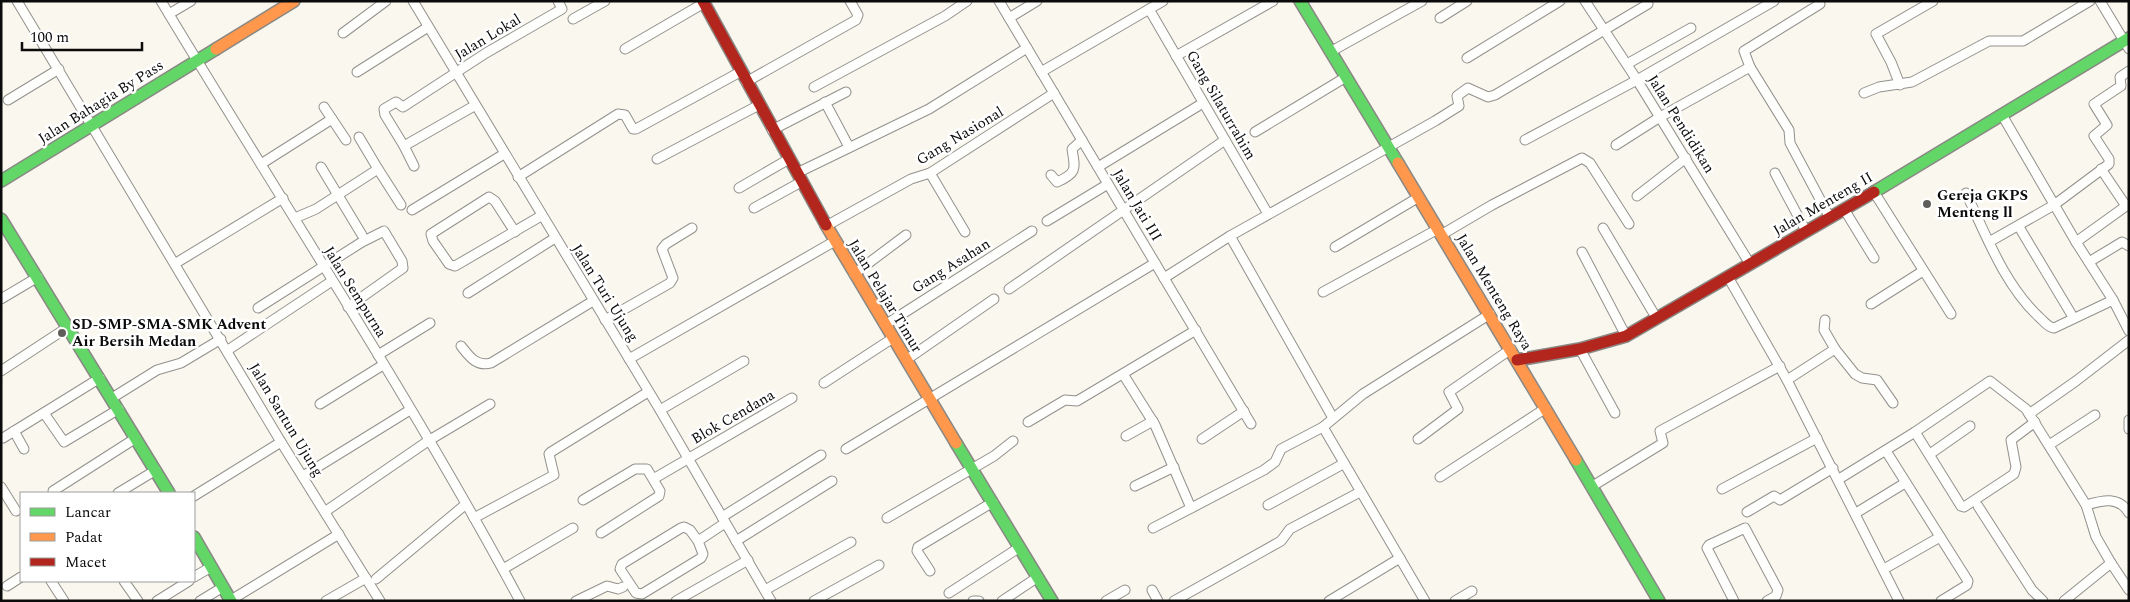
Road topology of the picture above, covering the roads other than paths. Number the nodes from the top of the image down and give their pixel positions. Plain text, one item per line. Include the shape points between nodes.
1 (17, 1) edge
2 (161, 1) edge
3 (191, 1) edge
4 (294, 1) edge
5 (386, 1) edge
6 (413, 1) edge
7 (605, 1) edge
8 (850, 1) edge
9 (967, 1) edge
10 (999, 1) edge
11 (1038, 1) edge
12 (1163, 1) edge
13 (1273, 1) edge
14 (1300, 1) edge
15 (1422, 1) edge
16 (1467, 1) edge
17 (1560, 1) edge
18 (1585, 1) edge
19 (1774, 1) edge
20 (2090, 1) edge
21 (2100, 1) edge
22 (703, 2) edge
23 (1930, 2) edge
24 (1648, 4) dead end
25 (1820, 4) dead end
26 (560, 5) edge
27 (1148, 9) junction
28 (169, 14) junction
29 (1009, 18) junction
30 (1440, 18) dead end
31 (573, 19) dead end
32 (428, 27) junction
33 (1691, 28) dead end
34 (1604, 31) junction
35 (343, 33) dead end
36 (2127, 43) edge
37 (1027, 48) junction
38 (625, 49) dead end
39 (1330, 52) junction
40 (1176, 56) junction
41 (1467, 58) dead end
42 (198, 60) junction
43 (1627, 64) junction
44 (1750, 67) junction
45 (59, 69) junction
46 (2129, 71) edge
47 (357, 72) dead end
48 (1041, 72) junction
49 (455, 73) junction
50 (743, 77) junction
51 (1346, 77) junction
52 (1637, 80) junction
53 (1900, 85) junction
54 (814, 87) dead end
55 (846, 92) dead end
56 (1054, 93) junction
57 (1864, 93) dead end
58 (8, 100) dead end
59 (825, 102) junction
60 (1203, 103) junction
61 (759, 105) junction
62 (474, 106) junction
63 (324, 107) dead end
64 (2002, 115) junction
65 (1660, 117) junction
66 (332, 119) junction
67 (93, 125) junction
68 (772, 130) junction
69 (1256, 132) dead end
70 (359, 136) dead end
71 (346, 140) dead end
72 (1082, 140) junction
73 (1225, 140) junction
74 (1525, 140) dead end
75 (1616, 145) dead end
76 (404, 146) junction
77 (849, 147) junction
78 (1389, 148) junction
79 (504, 154) junction
80 (1686, 158) junction
81 (789, 159) junction
82 (657, 160) dead end
83 (261, 164) junction
84 (414, 166) dead end
85 (321, 167) dead end
86 (1098, 167) junction
87 (378, 169) junction
88 (2101, 169) junction
89 (930, 173) junction
90 (1775, 173) dead end
91 (1050, 175) dead end
92 (518, 177) junction
93 (799, 177) junction
94 (1, 181) edge
95 (1108, 184) junction
96 (739, 188) dead end
97 (1874, 192) junction
98 (1966, 193) dead end
99 (337, 194) junction
100 (1637, 196) dead end
101 (1419, 197) junction
102 (282, 198) junction
103 (401, 205) dead end
104 (2054, 205) junction
105 (2127, 205) edge
106 (754, 208) dead end
107 (1123, 209) junction
108 (1844, 209) junction
109 (412, 210) dead end
110 (1268, 214) junction
111 (541, 216) junction
112 (294, 218) junction
113 (1830, 218) junction
114 (1, 219) edge
115 (1047, 221) dead end
116 (1629, 224) dead end
117 (826, 226) junction
118 (2019, 227) junction
119 (692, 228) dead end
120 (1603, 228) dead end
121 (1032, 231) dead end
122 (1806, 231) junction
123 (515, 232) junction
124 (965, 232) dead end
125 (1440, 232) junction
126 (362, 235) dead end
127 (906, 235) dead end
128 (1230, 236) junction
129 (555, 238) junction
130 (835, 241) junction
131 (1989, 242) junction
132 (2076, 242) junction
133 (2129, 246) edge
134 (1335, 247) dead end
135 (1582, 252) dead end
136 (1874, 258) dead end
137 (2089, 262) junction
138 (176, 263) junction
139 (1155, 263) junction
140 (1750, 264) junction
141 (323, 266) junction
142 (1923, 271) junction
143 (854, 274) junction
144 (38, 277) junction
145 (1728, 277) junction
146 (1164, 278) junction
147 (332, 281) junction
148 (1009, 289) dead end
149 (1323, 292) dead end
150 (468, 294) dead end
151 (1, 299) edge
152 (994, 299) dead end
153 (2114, 300) junction
154 (593, 301) junction
155 (1871, 304) dead end
156 (348, 307) junction
157 (258, 308) dead end
158 (1490, 314) junction
159 (1951, 314) dead end
160 (2073, 317) junction
161 (1657, 319) junction
162 (605, 320) junction
163 (1825, 320) dead end
164 (2127, 322) edge
165 (430, 323) dead end
166 (885, 325) junction
167 (68, 327) junction
168 (1196, 330) junction
169 (1626, 336) junction
170 (893, 338) junction
171 (221, 339) junction
172 (2129, 340) edge
173 (461, 346) dead end
174 (1580, 349) junction
175 (1835, 349) junction
176 (228, 350) junction
177 (1511, 350) junction
178 (378, 354) junction
179 (629, 359) junction
180 (906, 360) junction
181 (1517, 360) junction
182 (744, 361) dead end
183 (383, 365) junction
184 (1780, 366) junction
185 (1, 371) edge
186 (1123, 374) junction
187 (100, 378) junction
188 (1787, 380) junction
189 (824, 383) dead end
190 (648, 392) junction
191 (112, 398) junction
192 (792, 398) dead end
193 (930, 399) junction
194 (1894, 403) dead end
195 (320, 404) dead end
196 (490, 404) dead end
197 (1546, 408) junction
198 (119, 409) junction
199 (410, 410) junction
200 (660, 410) junction
201 (1244, 411) junction
202 (44, 413) junction
203 (1615, 413) dead end
204 (2029, 414) junction
205 (2095, 415) dead end
206 (1333, 418) junction
207 (2129, 420) edge
208 (1153, 421) junction
209 (1028, 422) dead end
210 (2035, 422) junction
211 (1250, 424) dead end
212 (1323, 426) junction
213 (1970, 426) dead end
214 (2129, 429) edge
215 (14, 431) junction
216 (1915, 432) junction
217 (1126, 436) dead end
218 (3, 438) dead end
219 (136, 438) junction
220 (1817, 438) junction
221 (1202, 439) dead end
222 (1418, 439) dead end
223 (428, 440) junction
224 (1013, 441) dead end
225 (282, 442) junction
226 (2049, 445) junction
227 (24, 449) dead end
228 (846, 449) dead end
229 (1886, 452) junction
230 (1930, 454) junction
231 (821, 455) dead end
232 (688, 459) junction
233 (1343, 464) junction
234 (1174, 467) junction
235 (972, 468) junction
236 (1833, 468) junction
237 (156, 470) junction
238 (303, 476) junction
239 (1440, 477) dead end
240 (655, 478) junction
241 (1839, 479) junction
242 (832, 481) dead end
243 (1905, 483) junction
244 (1, 486) edge
245 (1135, 486) dead end
246 (1592, 487) junction
247 (1722, 489) dead end
248 (53, 491) dead end
249 (120, 492) edge
250 (168, 492) edge
251 (1360, 492) junction
252 (195, 495) edge
253 (583, 500) dead end
254 (993, 502) junction
255 (466, 504) junction
256 (1268, 505) dead end
257 (2086, 505) junction
258 (1978, 506) dead end
259 (1191, 508) junction
260 (16, 511) dead end
261 (326, 511) junction
262 (1748, 512) dead end
263 (1856, 513) junction
264 (2129, 513) edge
265 (474, 518) junction
266 (887, 518) dead end
267 (724, 520) junction
268 (572, 528) dead end
269 (1153, 528) dead end
270 (601, 533) dead end
271 (339, 534) junction
272 (1940, 537) junction
273 (195, 539) edge
274 (698, 541) junction
275 (736, 541) junction
276 (850, 542) dead end
277 (1020, 546) junction
278 (1400, 558) junction
279 (748, 560) junction
280 (2111, 563) junction
281 (879, 565) dead end
282 (211, 567) junction
283 (502, 569) junction
284 (1884, 569) junction
285 (930, 571) dead end
286 (195, 577) edge
287 (1038, 577) junction
288 (20, 578) edge
289 (366, 578) junction
290 (376, 579) dead end
291 (52, 582) edge
292 (125, 582) edge
293 (186, 582) edge
294 (7, 586) dead end
295 (222, 586) junction
296 (623, 587) dead end
297 (765, 590) junction
298 (1125, 590) dead end
299 (1152, 590) dead end
300 (2129, 590) edge
301 (1472, 591) dead end
302 (949, 593) dead end
303 (231, 600) edge
304 (64, 601) edge
305 (138, 601) edge
306 (156, 601) edge
307 (200, 601) edge
308 (326, 601) edge
309 (380, 601) edge
310 (520, 601) edge
311 (576, 601) edge
312 (676, 601) edge
313 (772, 601) edge
314 (814, 601) edge
315 (973, 601) edge
316 (979, 601) edge
317 (1002, 601) edge
318 (1052, 601) edge
319 (1106, 601) edge
320 (1158, 601) edge
321 (1174, 601) edge
322 (1329, 601) edge
323 (1425, 601) edge
324 (1455, 601) edge
325 (1659, 601) edge
326 (1734, 601) edge
327 (1767, 601) edge
328 (1899, 601) edge
329 (1941, 601) edge
330 (2043, 601) edge
331 (2064, 601) edge

1 - 45 street, Jalan Santun Ujung
2 - 28 street, Jalan Sempurna
3 - 28 street
4 - 42 street, Jalan Bahagia By Pass
5 - 35 street
6 - 32 street, Jalan Turi Ujung
7 - 31 street
8 - 50 street via 858,15 856,20
9 - 54 street
10 - 29 street, Jalan Jati III
11 - 29 street
12 - 27 street
13 - 40 street
14 - 39 street, Jalan Menteng Raya
15 - 39 street
16 - 30 street
17 - 41 street
18 - 34 street, Jalan Pendidikan
19 - 52 street
20 - 53 street via 2023,41 1989,41 1912,82
21 - 36 street
22 - 38 street
22 - 50 street, Jalan Pelajar Timur
23 - 53 street via 1876,34
24 - 34 street
25 - 44 street via 1744,49
26 - 49 street, Jalan Lokal
27 - 40 street, Gang Silaturrahim
27 - 48 street
28 - 42 street, Jalan Sempurna
29 - 37 street, Jalan Jati III
32 - 47 street
32 - 49 street, Jalan Turi Ujung
33 - 43 street
34 - 43 street, Jalan Pendidikan
34 - 78 street via 1492,96 1468,88 1458,96 1459,106
36 - 64 street, Jalan Menteng II
37 - 48 street, Jalan Jati III
37 - 77 street via 929,109
39 - 51 street, Jalan Menteng Raya
40 - 60 street, Gang Silaturrahim
42 - 67 street, Jalan Bahagia By Pass
42 - 83 street, Jalan Sempurna
43 - 52 street, Jalan Pendidikan
44 - 65 street
44 - 113 street via 1789,130 1790,143
45 - 58 street
45 - 67 street, Jalan Santun Ujung
46 - 88 street via 2120,77 2121,86 2094,104 2107,125 2094,136 2109,159
48 - 56 street, Jalan Jati III
49 - 62 street, Jalan Turi Ujung
49 - 76 street, Jalan Lokal via 403,107 396,102 384,109
50 - 61 street, Jalan Pelajar Timur
50 - 92 street via 636,129 625,115 618,114
51 - 69 street
51 - 78 street, Jalan Menteng Raya
52 - 65 street, Jalan Pendidikan
52 - 74 street
53 - 57 street via 1879,87
55 - 59 street
56 - 72 street, Jalan Jati III
56 - 89 street, Gang Nasional
59 - 68 street
59 - 77 street
60 - 73 street, Gang Silaturrahim
60 - 86 street
61 - 68 street, Jalan Pelajar Timur
61 - 82 street
62 - 76 street
62 - 79 street, Jalan Turi Ujung
63 - 66 street
64 - 97 street, Jalan Menteng II
64 - 104 street
65 - 75 street
65 - 80 street, Jalan Pendidikan
66 - 71 street
66 - 83 street
67 - 94 street, Jalan Bahagia By Pass
67 - 138 street, Jalan Santun Ujung
68 - 81 street, Jalan Pelajar Timur
70 - 87 street
72 - 86 street, Jalan Jati III
72 - 91 street via 1072,149 1074,171 1057,182
73 - 107 street
73 - 110 street, Gang Silaturrahim
76 - 84 street
77 - 93 street
78 - 101 street, Jalan Menteng Raya
78 - 110 street
79 - 92 street, Jalan Turi Ujung
79 - 109 street
80 - 100 street
80 - 140 street, Jalan Pendidikan
81 - 93 street, Jalan Pelajar Timur
81 - 96 street
83 - 102 street, Jalan Sempurna
85 - 99 street
86 - 95 street, Jalan Jati III
87 - 99 street
87 - 103 street
88 - 104 street
88 - 105 street
89 - 117 street, Gang Nasional via 911,179
89 - 124 street
90 - 122 street
92 - 111 street, Jalan Turi Ujung
93 - 106 street
93 - 117 street, Jalan Pelajar Timur
95 - 107 street, Jalan Jati III
95 - 115 street
97 - 108 street, Jalan Menteng II
97 - 142 street
98 - 131 street
99 - 112 street
99 - 126 street
101 - 125 street, Jalan Menteng Raya
101 - 134 street
102 - 112 street, Jalan Sempurna
102 - 138 street
104 - 118 street
104 - 132 street
105 - 132 street
107 - 139 street, Jalan Jati III
107 - 148 street
108 - 113 street, Jalan Menteng II
108 - 136 street
110 - 128 street
111 - 123 street
111 - 129 street, Jalan Turi Ujung
112 - 141 street, Jalan Sempurna
113 - 122 street, Jalan Menteng II
114 - 144 street
116 - 125 street via 1590,164 1582,158
117 - 130 street, Jalan Pelajar Timur
118 - 131 street
118 - 160 street
119 - 162 street via 662,249 672,272 670,283
120 - 161 street
121 - 166 street, Gang Asahan
122 - 140 street, Jalan Menteng II
123 - 123 street via 451,266 431,234 489,197
125 - 149 street
125 - 158 street, Jalan Menteng Raya
127 - 143 street
128 - 146 street
128 - 206 street
129 - 150 street
129 - 154 street, Jalan Turi Ujung
130 - 143 street, Jalan Pelajar Timur
130 - 179 street
131 - 160 street via 2022,299 2049,326 2054,328
132 - 137 street
133 - 137 street via 2122,242
135 - 169 street
137 - 153 street
138 - 171 street, Jalan Santun Ujung
139 - 146 street, Jalan Jati III
139 - 193 street
140 - 145 street, Jalan Menteng II
141 - 147 street, Jalan Sempurna
141 - 156 street via 382,231 386,232 403,268
141 - 157 street
142 - 155 street
142 - 159 street
143 - 166 street, Jalan Pelajar Timur
144 - 151 street
144 - 167 street
145 - 161 street, Jalan Menteng II
145 - 184 street
146 - 168 street, Jalan Jati III
147 - 156 street, Jalan Sempurna
147 - 176 street
152 - 180 street
153 - 160 street
153 - 164 street
154 - 162 street, Jalan Turi Ujung
154 - 173 street via 491,363 476,362
156 - 178 street, Jalan Sempurna
158 - 177 street, Jalan Menteng Raya
158 - 206 street via 1363,394
161 - 169 street, Jalan Menteng II
162 - 179 street, Jalan Turi Ujung
163 - 175 street via 1824,330
165 - 178 street
166 - 170 street, Jalan Pelajar Timur
167 - 185 street
167 - 187 street
168 - 186 street
168 - 201 street, Jalan Jati III
169 - 174 street, Jalan Menteng II
170 - 180 street, Jalan Pelajar Timur
170 - 189 street
171 - 176 street, Jalan Santun Ujung
171 - 191 street via 182,363 157,370
172 - 204 street
174 - 181 street, Jalan Menteng II
174 - 203 street
175 - 188 street
175 - 194 street via 1854,374 1877,380
176 - 225 street, Jalan Santun Ujung
177 - 181 street, Jalan Menteng Raya
177 - 222 street via 1449,392 1457,410
178 - 183 street, Jalan Sempurna
179 - 190 street, Jalan Turi Ujung
180 - 193 street, Jalan Pelajar Timur
181 - 197 street, Jalan Menteng Raya
182 - 200 street
183 - 195 street
183 - 199 street, Jalan Sempurna
184 - 188 street
184 - 246 street via 1660,431 1662,444
186 - 208 street
186 - 209 street via 1077,401 1065,400
187 - 191 street
187 - 202 street
188 - 220 street
190 - 200 street, Jalan Turi Ujung
190 - 265 street via 551,452 554,475
191 - 198 street
192 - 232 street, Blok Cendana
193 - 228 street
193 - 235 street, Jalan Pelajar Timur
196 - 223 street
197 - 239 street
197 - 246 street, Jalan Menteng Raya
198 - 202 street via 64,442
198 - 219 street
199 - 223 street, Jalan Sempurna
199 - 238 street
200 - 232 street, Jalan Turi Ujung
201 - 211 street, Jalan Jati III
201 - 221 street
202 - 215 street
204 - 210 street
204 - 216 street via 1990,381
205 - 226 street
206 - 212 street
207 - 214 street
208 - 217 street
208 - 234 street
210 - 226 street
210 - 230 street via 2011,440 2016,467 2012,476 1964,507
212 - 233 street
212 - 259 street via 1281,449 1275,462 1264,470
213 - 230 street
215 - 218 street
215 - 227 street
216 - 229 street
216 - 230 street
219 - 237 street
219 - 248 street
220 - 236 street
220 - 247 street
223 - 255 street, Jalan Sempurna
223 - 261 street
224 - 235 street
225 - 238 street, Jalan Santun Ujung
225 - 252 street
226 - 257 street
229 - 241 street
229 - 243 street
231 - 267 street
232 - 240 street, Blok Cendana
232 - 267 street, Jalan Turi Ujung
233 - 251 street
233 - 256 street
234 - 245 street
234 - 259 street
235 - 254 street, Jalan Pelajar Timur
235 - 266 street
236 - 241 street
236 - 262 street via 1780,500 1775,496
237 - 249 street
237 - 250 street
238 - 261 street, Jalan Santun Ujung
240 - 253 street via 647,469 635,468
240 - 270 street via 660,491 658,496
241 - 263 street
242 - 275 street
243 - 263 street
243 - 272 street
244 - 260 street
246 - 325 street, Jalan Menteng Raya
251 - 278 street
251 - 321 street via 1290,529 1281,542
254 - 277 street, Jalan Pelajar Timur
254 - 285 street via 918,547 917,551
255 - 265 street, Jalan Sempurna
255 - 290 street
257 - 264 street via 2116,501
257 - 280 street via 2096,537
258 - 330 street via 2032,590
259 - 269 street
261 - 271 street, Jalan Santun Ujung
263 - 284 street
265 - 283 street, Jalan Sempurna
267 - 274 street
267 - 275 street, Jalan Turi Ujung
268 - 283 street
271 - 289 street, Jalan Santun Ujung
271 - 303 street
272 - 284 street
272 - 329 street via 1968,583
273 - 282 street
274 - 274 street via 703,554 701,558 642,594 636,594 620,569 622,564 680,528 690,530
275 - 279 street, Jalan Turi Ujung
276 - 297 street
277 - 287 street, Jalan Pelajar Timur
277 - 302 street
278 - 322 street
278 - 323 street
279 - 297 street, Jalan Turi Ujung
279 - 312 street
280 - 300 street
280 - 331 street
281 - 314 street
282 - 286 street
282 - 295 street
283 - 310 street, Jalan Sempurna
284 - 328 street
287 - 317 street
287 - 318 street, Jalan Pelajar Timur
288 - 294 street
289 - 308 street
289 - 309 street, Jalan Santun Ujung
291 - 304 street
292 - 305 street
293 - 306 street
295 - 303 street
295 - 307 street
296 - 311 street via 607,586
297 - 313 street, Jalan Turi Ujung
298 - 319 street
299 - 320 street
301 - 324 street
315 - 316 street
326 - 327 street via 1707,548 1745,528 1778,590 1776,596

